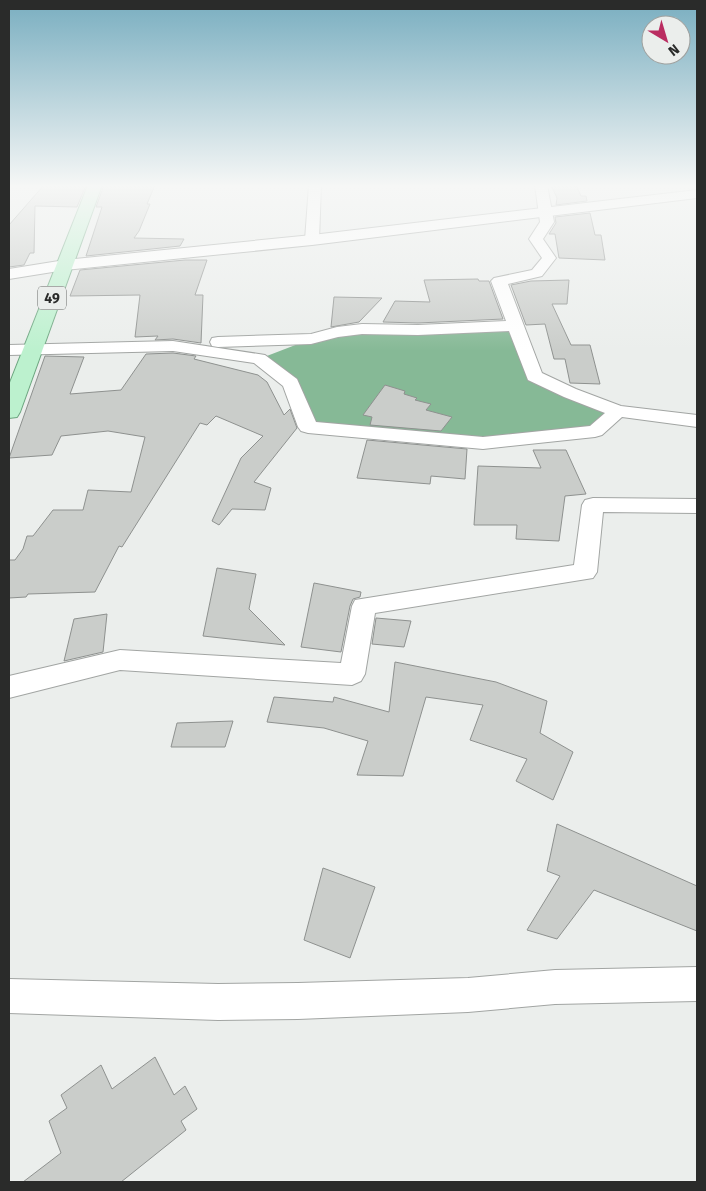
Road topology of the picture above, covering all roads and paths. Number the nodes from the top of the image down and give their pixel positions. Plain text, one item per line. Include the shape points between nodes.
1 (74, 241) edge
2 (306, 241) edge
3 (537, 241) edge
4 (65, 265) junction
5 (9, 274) edge
6 (515, 326) junction
7 (173, 346) junction
8 (33, 348) junction
9 (9, 350) edge
10 (618, 411) junction
11 (9, 412) edge
12 (697, 421) edge
13 (697, 506) edge
14 (9, 687) edge
15 (697, 984) edge
16 (9, 996) edge

1 - 4 main road, 49
2 - 4 street
3 - 6 street via 549,258 538,273 499,281
4 - 5 street
4 - 8 main road, 49
6 - 7 street via 362,329 311,339
6 - 10 street via 534,376
7 - 8 street
7 - 10 street via 259,359 291,383 308,427 483,443 595,431
8 - 9 street
8 - 11 main road, 49
10 - 12 street
13 - 14 street via 593,505 585,572 364,606 352,674 120,660
15 - 16 street via 555,987 468,995 298,1002

